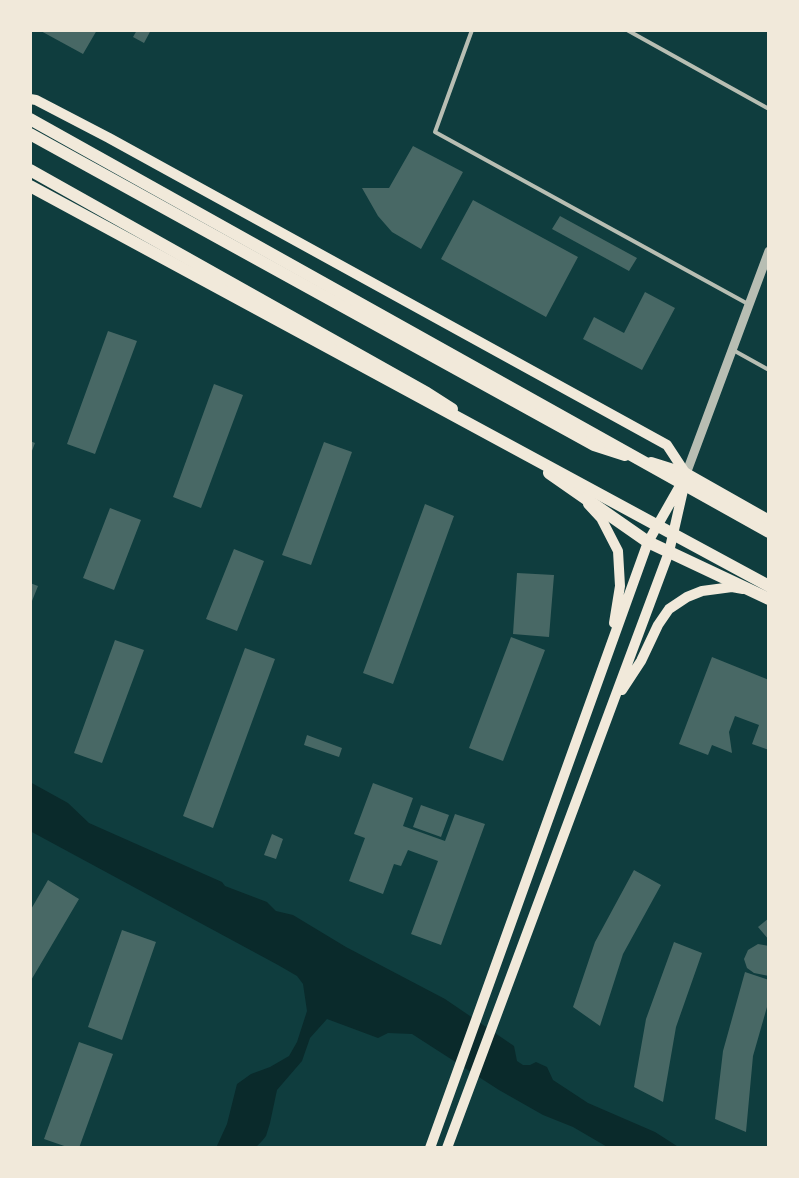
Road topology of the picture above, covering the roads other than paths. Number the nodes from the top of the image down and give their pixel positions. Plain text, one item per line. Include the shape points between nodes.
1 (472, 30) edge
2 (627, 30) edge
3 (30, 99) edge
4 (769, 109) edge
5 (30, 119) edge
6 (30, 134) edge
7 (30, 170) edge
8 (30, 186) edge
9 (769, 251) edge
10 (749, 304) junction
11 (732, 349) junction
12 (769, 370) edge
13 (686, 474) junction
14 (566, 483) junction
15 (769, 521) edge
16 (769, 532) edge
17 (648, 542) junction
18 (669, 552) junction
19 (769, 586) edge
20 (757, 593) junction
21 (769, 599) edge
22 (610, 648) junction
23 (608, 714) junction
24 (430, 1148) edge
25 (447, 1148) edge

1 - 10 lane via 435,132
2 - 4 lane
3 - 13 main road via 120,143 667,445
5 - 16 main road
6 - 13 main road via 594,445
7 - 14 main road via 427,393
8 - 19 main road
9 - 10 street
10 - 11 street
11 - 12 lane
11 - 13 street
13 - 15 main road
13 - 17 main road
13 - 18 main road
14 - 17 main road
14 - 22 main road via 601,518 618,550 620,586
17 - 18 main road
17 - 22 main road
18 - 20 main road
18 - 23 main road
20 - 21 main road
20 - 23 main road via 732,586 702,591 669,609
22 - 24 main road
23 - 25 main road

